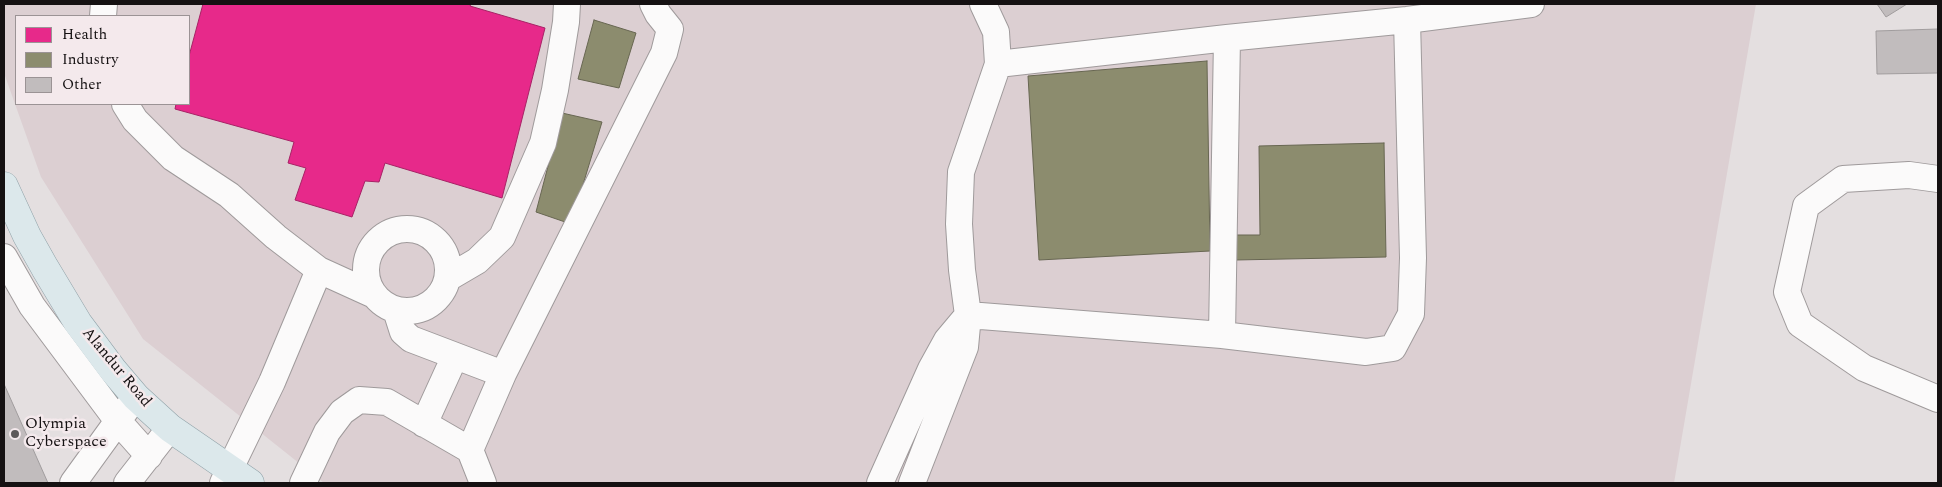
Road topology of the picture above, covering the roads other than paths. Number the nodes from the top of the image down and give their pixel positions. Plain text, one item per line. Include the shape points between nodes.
1 (566, 4) edge
2 (654, 4) edge
3 (983, 4) edge
4 (1531, 4) edge
5 (1407, 20) junction
6 (1227, 38) junction
7 (998, 64) junction
8 (126, 105) edge
9 (1938, 179) edge
10 (4, 186) edge
11 (4, 257) edge
12 (319, 270) junction
13 (448, 278) junction
14 (374, 295) junction
15 (396, 310) junction
16 (968, 315) junction
17 (1222, 335) junction
18 (455, 356) junction
19 (502, 374) junction
20 (136, 397) junction
21 (1938, 399) edge
22 (117, 420) junction
23 (424, 424) junction
24 (170, 428) junction
25 (470, 450) junction
26 (149, 456) junction
27 (234, 479) edge
28 (73, 483) edge
29 (128, 483) edge
30 (303, 483) edge
31 (483, 483) edge
32 (880, 483) edge
33 (912, 483) edge

1 - 13 street via 555,90 543,143 532,169 502,237 477,262
2 - 19 street via 670,29 664,53
3 - 7 street via 996,32
4 - 5 street
5 - 6 street
5 - 17 street via 1413,258 1411,314 1393,348 1366,352
6 - 7 street
6 - 17 street
7 - 16 street via 961,172 959,224
8 - 12 street via 135,120 174,158 228,195
9 - 21 street via 1909,175 1843,179 1806,206 1787,292 1800,324 1864,368
10 - 20 main road, Alandur Road via 27,236 78,323
11 - 22 street via 32,306
12 - 14 street
12 - 27 street
13 - 14 street via 444,251 436,239 411,228 397,229 374,244 368,257 365,270
13 - 15 street via 443,291 423,308
14 - 15 street
15 - 18 street via 403,332 411,339
16 - 17 street
16 - 32 street via 946,340
16 - 33 street via 965,347
18 - 19 street
18 - 23 street
19 - 25 street
20 - 22 street
20 - 24 main road, Alandur Road
22 - 26 street
22 - 28 street
23 - 25 street
23 - 30 street via 387,402 359,400 342,412 327,432
24 - 26 street
24 - 27 main road, Alandur Road
25 - 31 street
26 - 29 street

